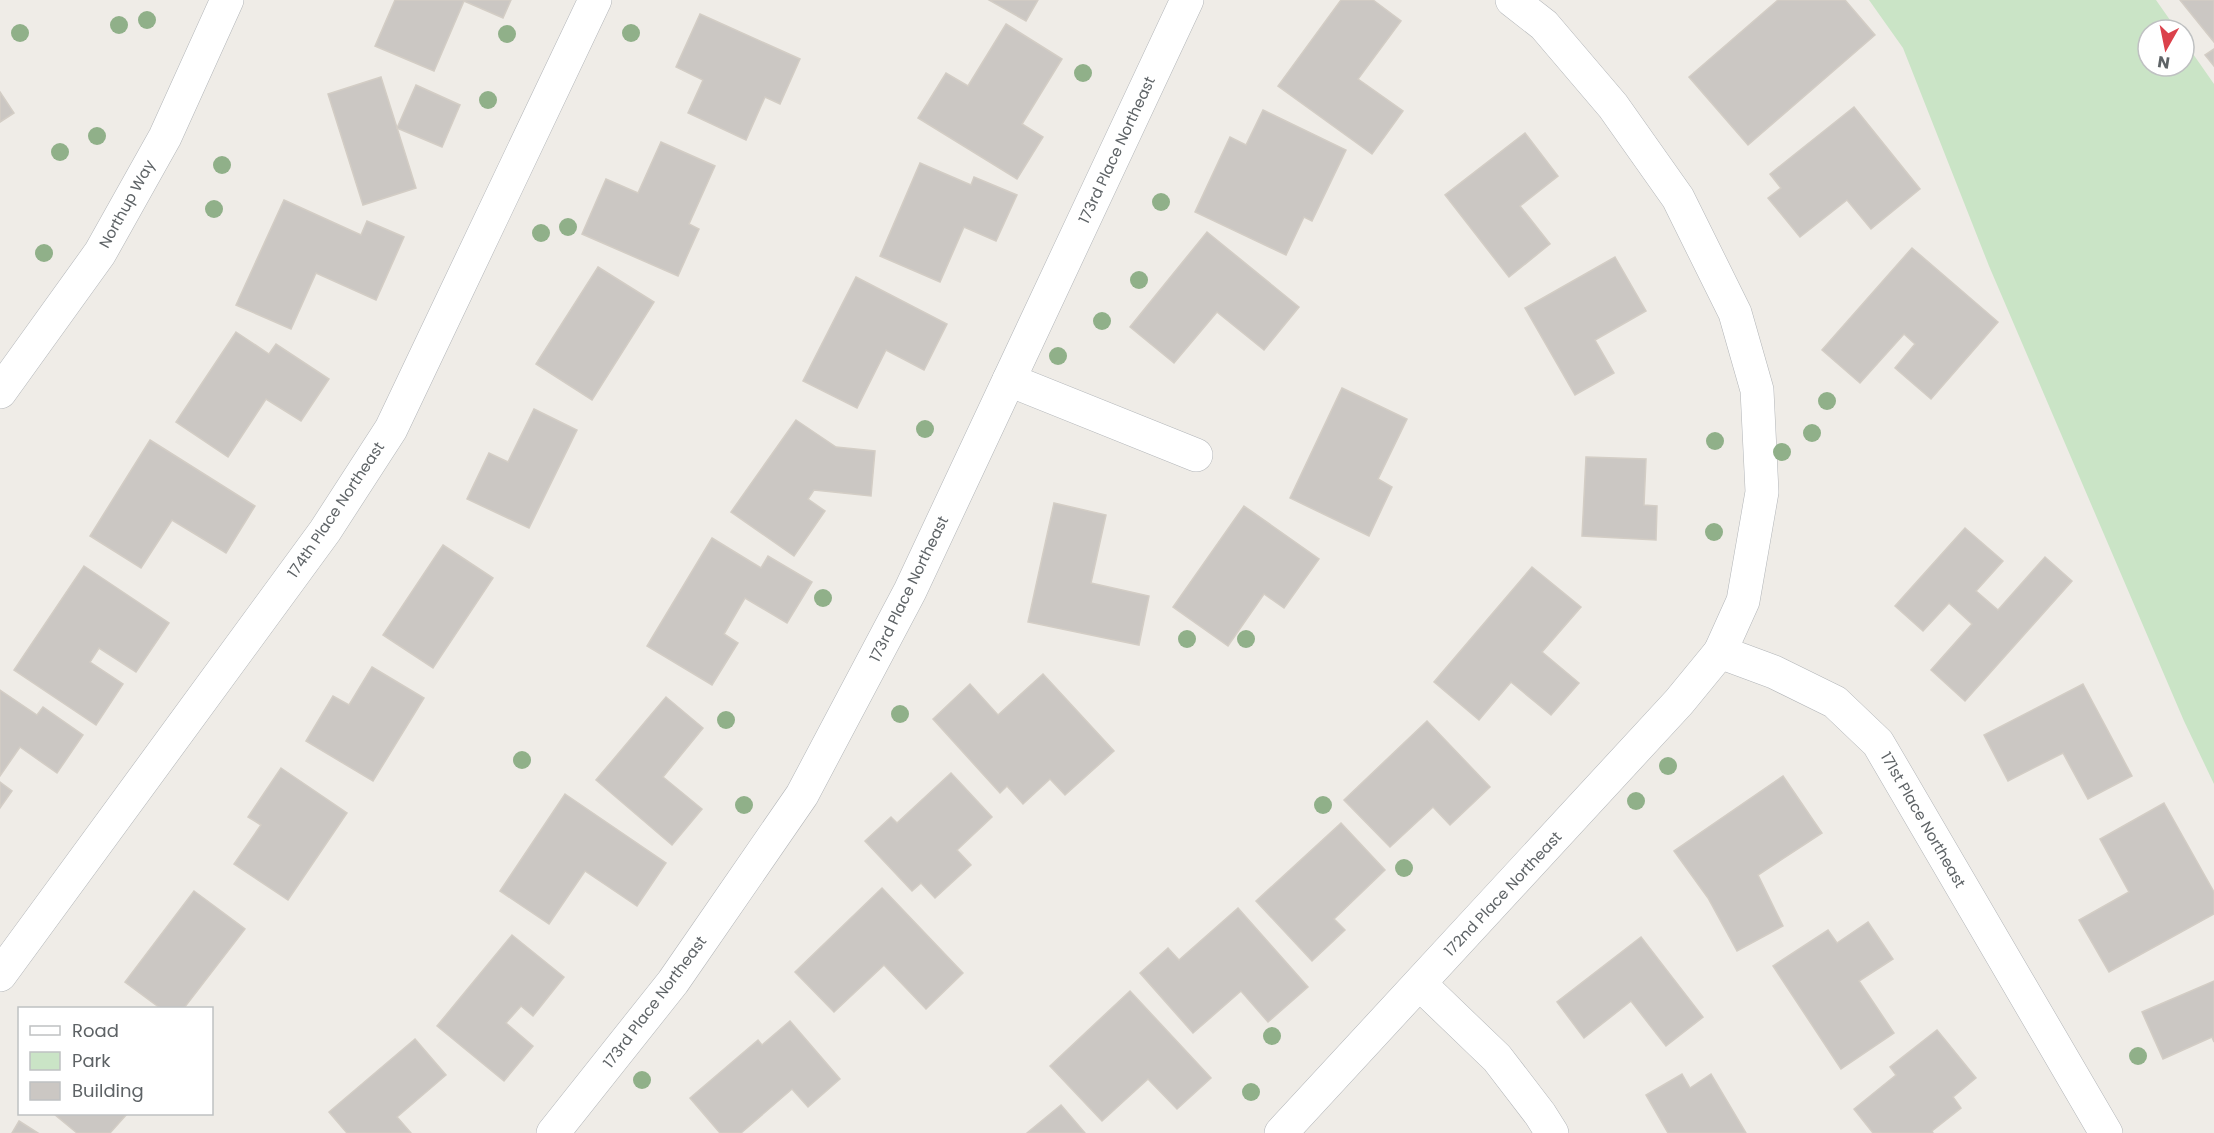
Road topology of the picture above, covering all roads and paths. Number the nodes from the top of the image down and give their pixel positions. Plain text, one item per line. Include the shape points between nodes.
1 (227, 0) edge
2 (595, 0) edge
3 (1187, 0) edge
4 (1512, 0) edge
5 (1009, 380) junction
6 (0, 392) edge
7 (1196, 455) dead end
8 (1720, 652) junction
9 (2, 966) edge
10 (1420, 984) junction
11 (553, 1133) edge
12 (1281, 1133) edge
13 (1552, 1133) edge
14 (2106, 1133) edge

1 - 6 street, Northup Way via 165,137 100,253
2 - 9 street, 174th Place Northeast via 391,429 325,531
3 - 5 street, 173rd Place Northeast
4 - 8 street via 1544,24 1620,115 1678,198 1735,313 1757,390 1762,492 1743,601
5 - 7 street
5 - 11 street, 173rd Place Northeast via 910,591 802,795 673,982
8 - 10 street, 172nd Place Northeast via 1679,702
8 - 14 street, 171st Place Northeast via 1774,672 1835,702 1878,743
10 - 12 street, 172nd Place Northeast
10 - 13 street via 1497,1058

